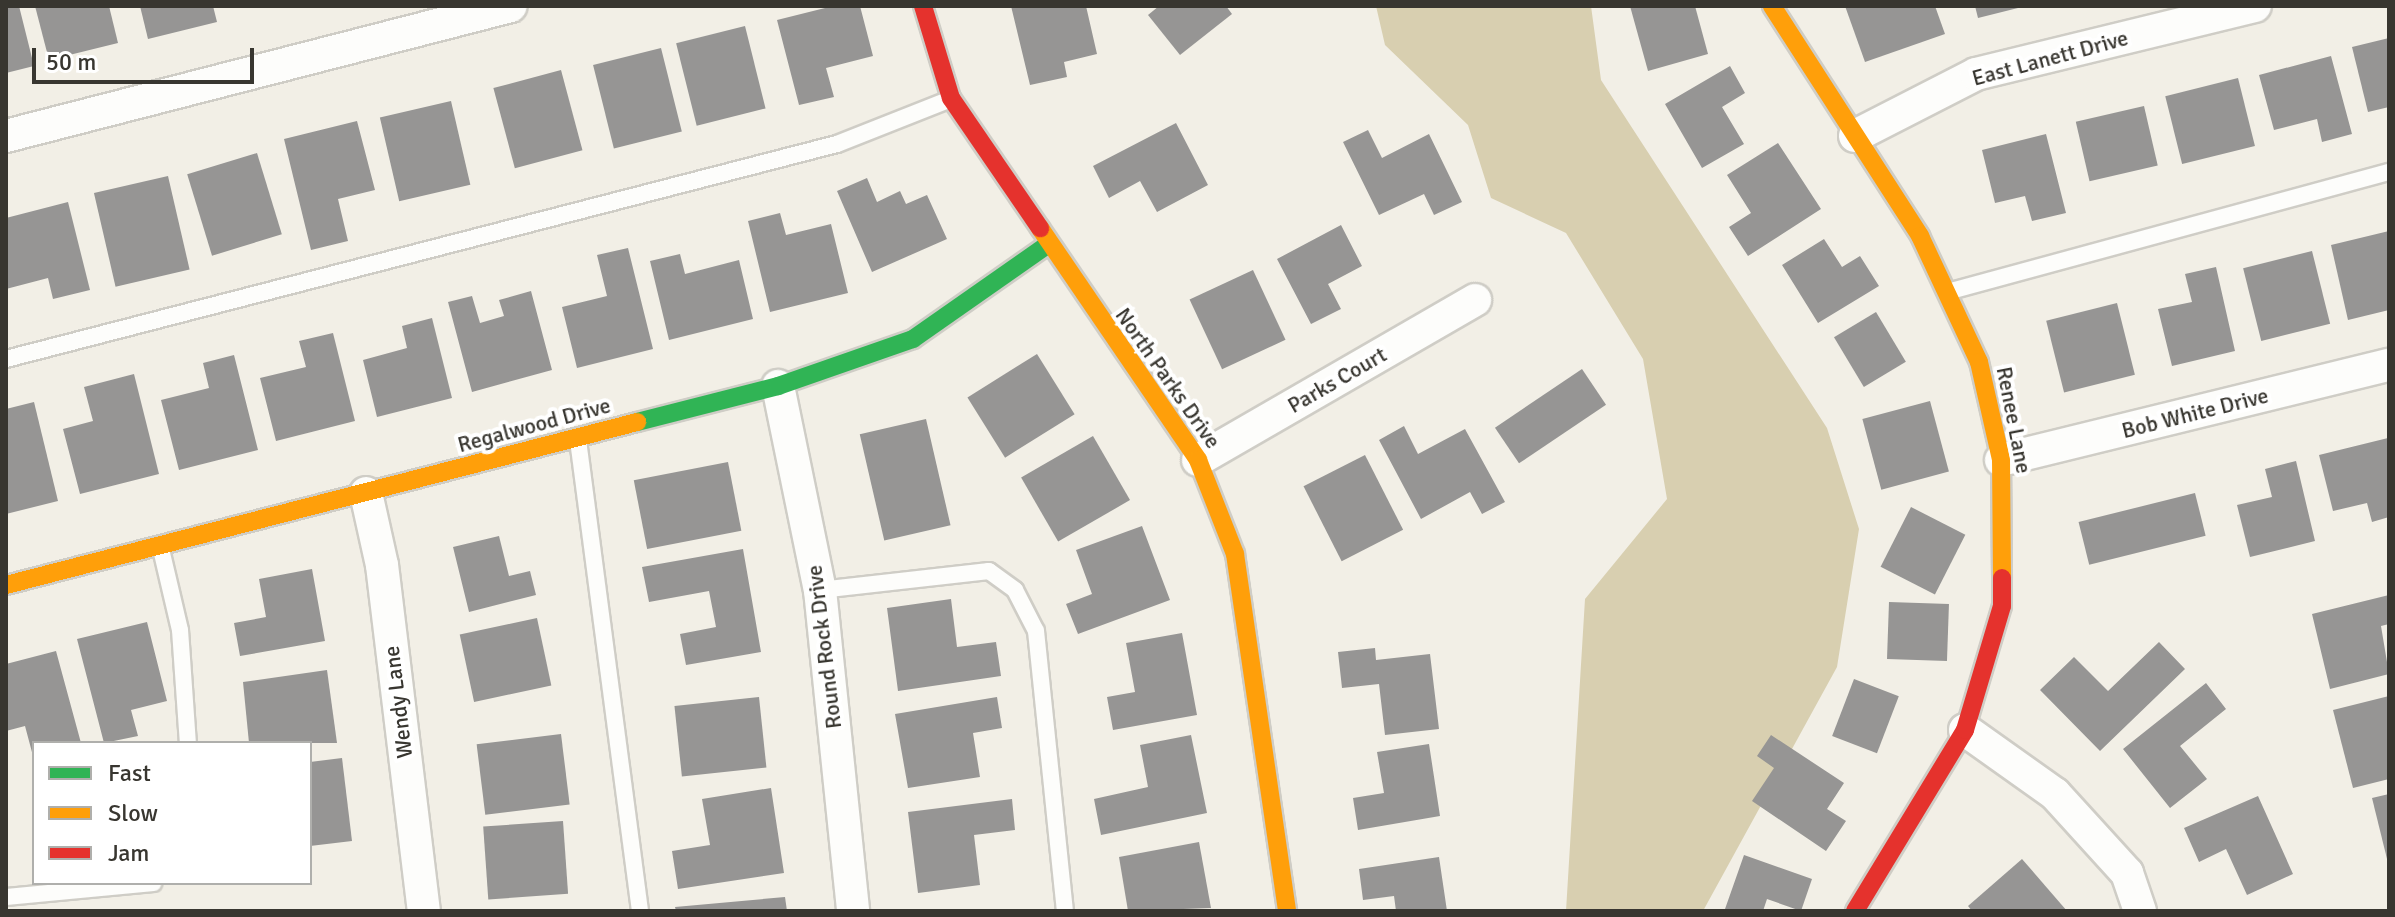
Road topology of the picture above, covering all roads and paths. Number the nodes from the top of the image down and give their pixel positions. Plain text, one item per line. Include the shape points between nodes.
1 (511, 6) edge
2 (923, 6) edge
3 (1772, 6) edge
4 (2255, 6) edge
5 (951, 98) junction
6 (6, 136) edge
7 (1855, 136) junction
8 (2389, 172) edge
9 (1046, 246) junction
10 (1946, 292) junction
11 (1475, 300) dead end
12 (6, 359) edge
13 (2389, 365) edge
14 (778, 386) junction
15 (578, 438) junction
16 (1198, 460) junction
17 (2001, 460) junction
18 (366, 493) junction
19 (161, 547) junction
20 (6, 585) edge
21 (820, 590) junction
22 (1965, 730) junction
23 (188, 741) edge
24 (132, 885) edge
25 (6, 897) edge
26 (424, 911) edge
27 (640, 911) edge
28 (853, 911) edge
29 (1065, 911) edge
30 (1287, 911) edge
31 (1855, 911) edge
32 (2140, 911) edge

1 - 6 street
2 - 5 street, North Parks Drive
3 - 7 street, Renee Lane
4 - 7 street, East Lanett Drive via 1976,74
5 - 9 street, North Parks Drive
5 - 12 lane via 837,144
7 - 10 street, Renee Lane via 1920,236
8 - 10 lane
9 - 14 street, Regalwood Drive via 913,339
9 - 16 street, North Parks Drive
10 - 17 street, Renee Lane via 1979,362
11 - 16 street, Parks Court
13 - 17 street, Bob White Drive
14 - 15 street, Regalwood Drive
14 - 21 street, Round Rock Drive
15 - 18 street, Regalwood Drive
15 - 27 lane
16 - 30 street, North Parks Drive via 1235,554
17 - 22 street, Renee Lane via 2002,606
18 - 19 street, Regalwood Drive
18 - 26 street, Wendy Lane via 382,565
19 - 20 street, Regalwood Drive
19 - 23 lane via 180,630
21 - 28 street, Round Rock Drive
21 - 29 lane via 931,572 989,571 1015,590 1036,631
22 - 31 street, Renee Lane
22 - 32 street via 2055,794 2127,873
24 - 25 lane

